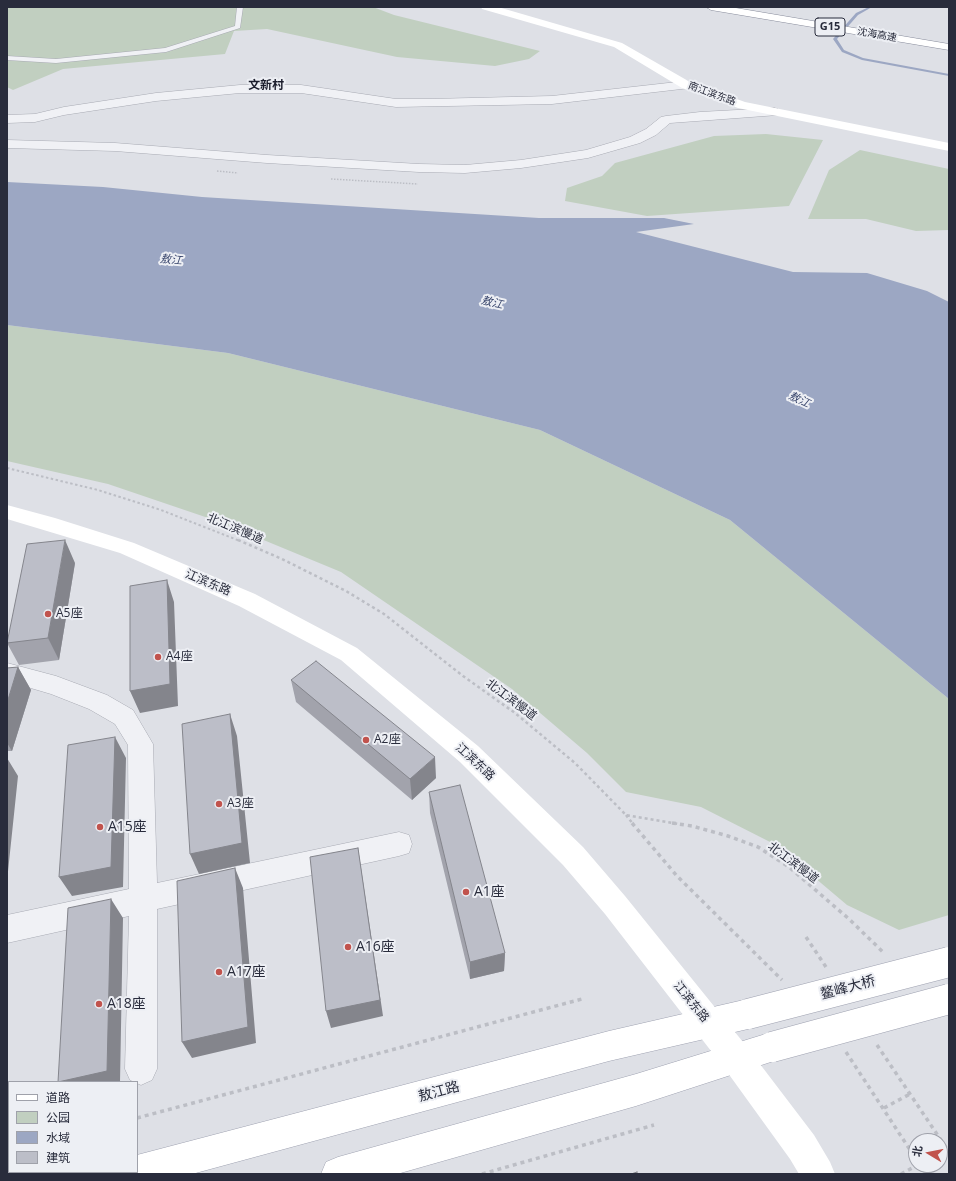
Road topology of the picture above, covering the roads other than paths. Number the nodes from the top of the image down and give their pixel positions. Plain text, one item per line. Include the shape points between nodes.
1 (240, 7) edge
2 (486, 7) edge
3 (711, 7) edge
4 (751, 7) edge
5 (949, 40) edge
6 (949, 47) edge
7 (7, 58) edge
8 (686, 85) junction
9 (774, 112) junction
10 (7, 119) edge
11 (7, 144) edge
12 (949, 146) edge
13 (7, 512) edge
14 (7, 672) edge
15 (399, 844) dead end
16 (143, 898) junction
17 (7, 929) edge
18 (949, 962) edge
19 (949, 999) edge
20 (748, 1014) joint
21 (709, 1024) junction
22 (736, 1058) junction
23 (141, 1069) dead end
24 (138, 1172) edge
25 (338, 1174) edge
26 (818, 1174) edge

1 - 7 lane via 238,27 166,50 56,61
2 - 8 main road, 南江滨东路 via 618,45
3 - 6 main road, 沈海高速 / G15
4 - 5 main road, 沈海高速 / G15
8 - 9 main road, 南江滨东路 via 742,105
8 - 10 street via 552,100 430,103 396,103 301,90 240,89 156,96 35,118
9 - 11 street via 666,120 635,140 588,154 465,169 274,160 130,148
9 - 12 main road, 南江滨东路
13 - 21 main road, 江滨东路 via 126,548 247,600 349,654 469,754 573,856
14 - 16 street via 56,686 98,702 124,717 140,744
15 - 16 street
16 - 17 street
16 - 23 street
18 - 20 main road, 鳌峰大桥, bridge
19 - 22 main road, bridge
20 - 21 main road, 敖江路
21 - 22 main road, 江滨东路
21 - 24 main road, 敖江路 via 609,1046
22 - 25 main road via 636,1090
22 - 26 main road, 江滨东路 via 802,1147

